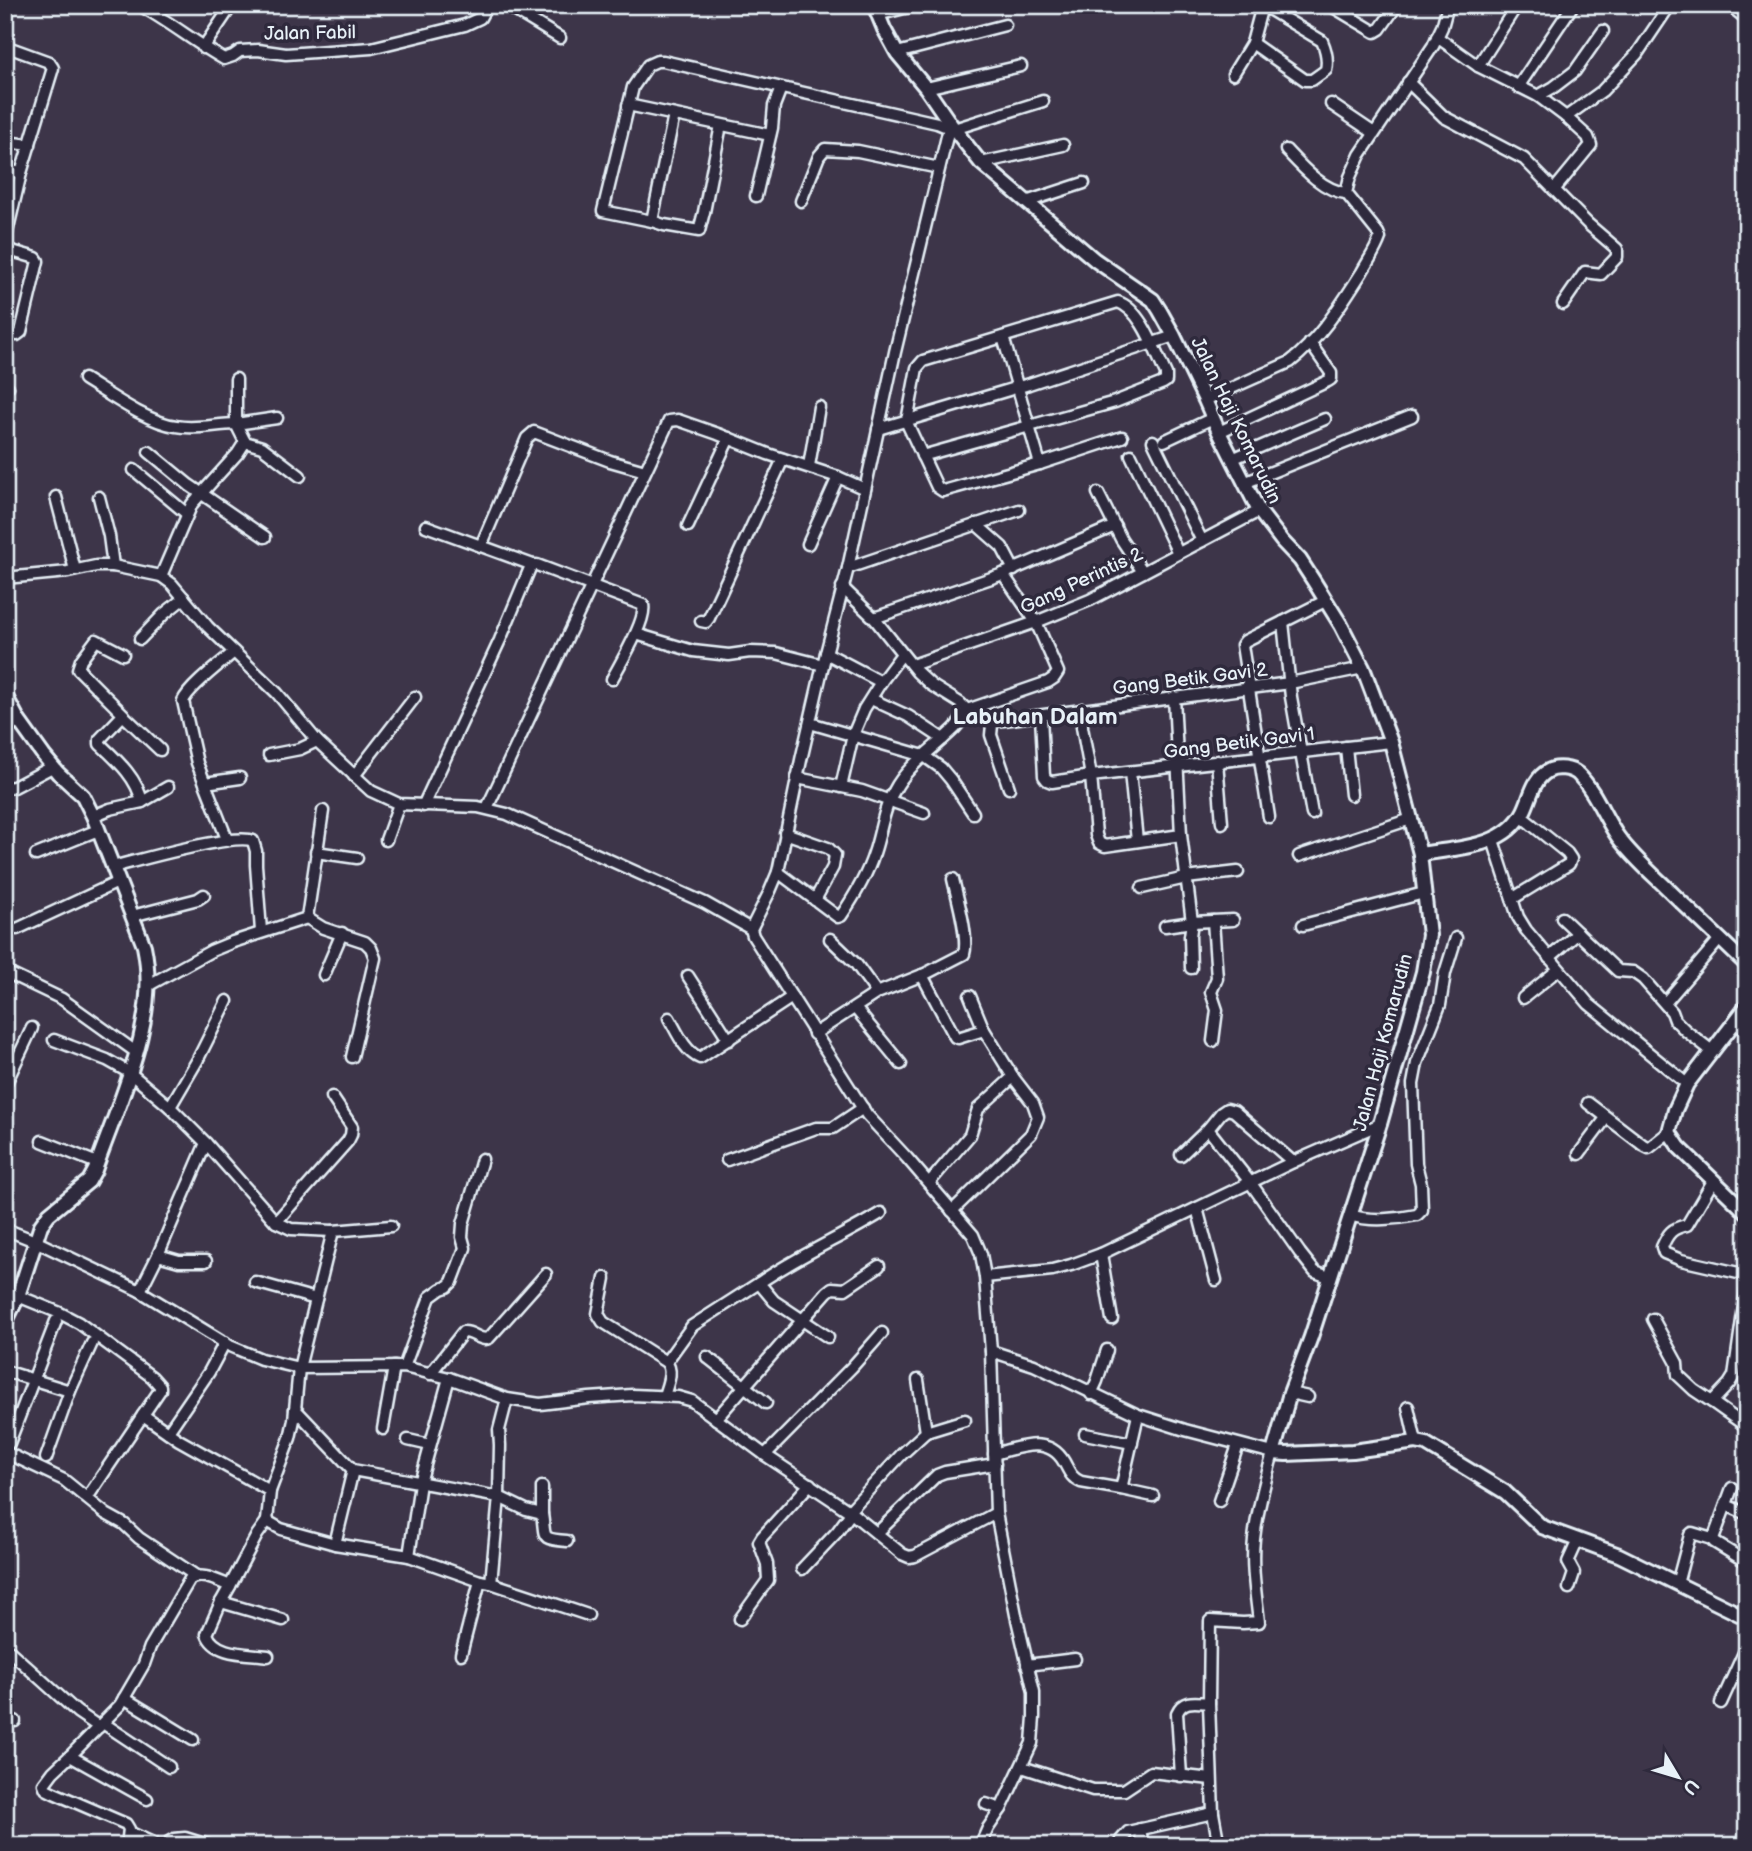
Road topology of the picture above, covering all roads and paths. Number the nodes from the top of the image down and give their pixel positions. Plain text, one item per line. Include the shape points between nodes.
1 (139, 5) edge
2 (232, 5) edge
3 (487, 5) edge
4 (506, 5) edge
5 (916, 5) edge
6 (1330, 5) edge
7 (1397, 5) edge
8 (1448, 5) edge
9 (1517, 5) edge
10 (1573, 5) edge
11 (1670, 5) edge
12 (1729, 5) edge
13 (1262, 6) edge
14 (876, 10) edge
15 (1747, 19) edge
16 (1005, 25) dead end
17 (1603, 31) dead end
18 (560, 37) dead end
19 (1437, 37) junction
20 (1252, 43) junction
21 (5, 46) edge
22 (203, 48) junction
23 (897, 53) junction
24 (1021, 66) dead end
25 (1478, 66) junction
26 (1233, 74) dead end
27 (1408, 82) junction
28 (1518, 87) junction
29 (780, 88) junction
30 (926, 88) junction
31 (1538, 96) junction
32 (1043, 102) dead end
33 (1331, 104) dead end
34 (628, 105) junction
35 (674, 115) junction
36 (1566, 117) junction
37 (721, 125) junction
38 (951, 129) junction
39 (1374, 133) junction
40 (770, 135) junction
41 (5, 142) edge
42 (30, 145) junction
43 (1063, 145) dead end
44 (1286, 150) dead end
45 (981, 163) junction
46 (939, 168) junction
47 (5, 170) edge
48 (21, 173) junction
49 (1084, 183) dead end
50 (1554, 190) junction
51 (1346, 193) junction
52 (756, 196) dead end
53 (801, 201) dead end
54 (1026, 202) junction
55 (652, 221) junction
56 (5, 240) edge
57 (5, 249) edge
58 (1563, 304) dead end
59 (5, 332) edge
60 (1174, 336) junction
61 (1003, 337) junction
62 (1310, 343) junction
63 (1152, 345) junction
64 (85, 379) dead end
65 (236, 379) dead end
66 (1017, 388) junction
67 (1205, 400) junction
68 (819, 407) dead end
69 (1412, 416) dead end
70 (277, 418) dead end
71 (1213, 418) junction
72 (1325, 419) dead end
73 (907, 421) junction
74 (236, 424) junction
75 (1028, 426) junction
76 (878, 429) junction
77 (1219, 432) junction
78 (729, 438) junction
79 (1122, 438) dead end
80 (245, 442) junction
81 (149, 452) dead end
82 (922, 456) junction
83 (1131, 456) dead end
84 (783, 459) junction
85 (1232, 459) junction
86 (1040, 464) junction
87 (809, 467) junction
88 (134, 470) dead end
89 (645, 471) junction
90 (300, 476) dead end
91 (838, 477) junction
92 (1244, 483) junction
93 (865, 489) junction
94 (201, 493) junction
95 (1098, 494) dead end
96 (57, 497) dead end
97 (99, 497) dead end
98 (1019, 510) dead end
99 (1259, 511) junction
100 (187, 514) junction
101 (976, 524) junction
102 (426, 526) dead end
103 (688, 526) dead end
104 (1115, 526) junction
105 (265, 537) dead end
106 (1202, 541) junction
107 (808, 544) dead end
108 (481, 547) junction
109 (1178, 553) junction
110 (533, 565) junction
111 (113, 566) junction
112 (848, 568) junction
113 (75, 570) junction
114 (1008, 572) junction
115 (1143, 572) junction
116 (161, 576) junction
117 (5, 578) edge
118 (592, 585) junction
119 (842, 587) junction
120 (184, 598) junction
121 (1325, 601) junction
122 (874, 618) junction
123 (701, 621) dead end
124 (1036, 622) junction
125 (1283, 622) junction
126 (636, 634) junction
127 (140, 639) dead end
128 (234, 652) junction
129 (826, 653) junction
130 (902, 653) junction
131 (123, 654) dead end
132 (823, 665) junction
133 (912, 665) junction
134 (1363, 668) junction
135 (612, 679) dead end
136 (881, 681) junction
137 (1290, 683) junction
138 (1249, 688) junction
139 (5, 695) edge
140 (415, 697) dead end
141 (1174, 697) junction
142 (871, 699) junction
143 (1082, 709) junction
144 (967, 710) junction
145 (124, 715) junction
146 (1041, 716) junction
147 (19, 722) junction
148 (810, 723) junction
149 (5, 727) edge
150 (853, 735) junction
151 (943, 739) junction
152 (317, 741) junction
153 (1391, 742) junction
154 (1346, 747) junction
155 (160, 750) dead end
156 (1302, 752) junction
157 (269, 755) dead end
158 (924, 756) junction
159 (1258, 757) junction
160 (1217, 761) junction
161 (1177, 766) junction
162 (52, 767) junction
163 (1130, 772) junction
164 (354, 776) junction
165 (1091, 776) junction
166 (240, 778) dead end
167 (797, 778) junction
168 (205, 783) junction
169 (167, 786) dead end
170 (841, 787) junction
171 (5, 788) edge
172 (1009, 788) dead end
173 (1351, 795) dead end
174 (889, 800) junction
175 (142, 802) junction
176 (399, 804) junction
177 (423, 806) junction
178 (487, 808) junction
179 (323, 811) dead end
180 (924, 813) dead end
181 (973, 813) dead end
182 (1312, 814) dead end
183 (93, 816) junction
184 (1269, 817) dead end
185 (1521, 817) junction
186 (1411, 819) junction
187 (1222, 823) dead end
188 (98, 831) junction
189 (785, 833) junction
190 (1181, 835) junction
191 (227, 839) junction
192 (386, 840) dead end
193 (1493, 840) junction
194 (1137, 842) junction
195 (316, 852) junction
196 (1420, 854) junction
197 (36, 855) dead end
198 (1299, 856) dead end
199 (357, 858) dead end
200 (113, 867) junction
201 (778, 872) junction
202 (1238, 872) dead end
203 (1186, 878) junction
204 (953, 879) dead end
205 (118, 882) junction
206 (1142, 888) dead end
207 (1424, 893) junction
208 (204, 895) dead end
209 (1512, 899) junction
210 (815, 900) junction
211 (132, 916) junction
212 (307, 918) junction
213 (1563, 918) dead end
214 (1233, 920) dead end
215 (1213, 921) junction
216 (1192, 922) junction
217 (1303, 925) dead end
218 (1165, 926) dead end
219 (17, 929) dead end
220 (751, 929) junction
221 (261, 932) junction
222 (342, 933) junction
223 (1578, 933) junction
224 (1455, 938) dead end
225 (830, 939) dead end
226 (1720, 939) junction
227 (1549, 958) junction
228 (1747, 965) edge
229 (1191, 968) dead end
230 (1558, 970) junction
231 (5, 973) edge
232 (324, 975) dead end
233 (922, 975) junction
234 (688, 976) dead end
235 (149, 985) junction
236 (877, 993) junction
237 (970, 996) dead end
238 (792, 997) junction
239 (1523, 998) dead end
240 (227, 1001) dead end
241 (1665, 1003) junction
242 (1747, 1006) edge
243 (855, 1008) junction
244 (669, 1018) dead end
245 (1735, 1021) junction
246 (32, 1028) dead end
247 (984, 1030) junction
248 (1747, 1033) edge
249 (814, 1034) junction
250 (54, 1040) dead end
251 (729, 1040) junction
252 (1213, 1041) dead end
253 (1712, 1051) junction
254 (136, 1052) junction
255 (352, 1057) dead end
256 (901, 1064) dead end
257 (130, 1073) junction
258 (1013, 1077) junction
259 (1687, 1084) junction
260 (5, 1085) edge
261 (332, 1097) dead end
262 (1588, 1103) dead end
263 (170, 1107) junction
264 (863, 1108) junction
265 (1606, 1118) junction
266 (1380, 1124) junction
267 (1208, 1129) junction
268 (1669, 1132) junction
269 (42, 1141) dead end
270 (205, 1143) junction
271 (1579, 1154) dead end
272 (1181, 1155) dead end
273 (481, 1159) dead end
274 (727, 1160) dead end
275 (1293, 1162) junction
276 (97, 1163) junction
277 (1713, 1181) junction
278 (1251, 1182) junction
279 (929, 1183) junction
280 (1197, 1208) junction
281 (953, 1211) junction
282 (881, 1213) dead end
283 (1747, 1213) edge
284 (1355, 1217) junction
285 (276, 1222) junction
286 (391, 1226) dead end
287 (5, 1229) edge
288 (333, 1231) junction
289 (35, 1241) junction
290 (1101, 1254) junction
291 (158, 1255) junction
292 (206, 1261) dead end
293 (879, 1266) dead end
294 (546, 1274) dead end
295 (1747, 1275) edge
296 (985, 1277) junction
297 (605, 1278) dead end
298 (1329, 1278) junction
299 (1216, 1280) dead end
300 (255, 1282) dead end
301 (759, 1283) junction
302 (1747, 1285) edge
303 (140, 1292) junction
304 (18, 1296) junction
305 (316, 1299) junction
306 (1112, 1319) dead end
307 (1653, 1319) dead end
308 (803, 1320) junction
309 (56, 1321) dead end
310 (5, 1323) edge
311 (882, 1333) dead end
312 (828, 1337) dead end
313 (225, 1342) junction
314 (92, 1343) dead end
315 (1107, 1350) dead end
316 (991, 1351) junction
317 (707, 1356) dead end
318 (666, 1362) junction
319 (399, 1367) junction
320 (299, 1368) junction
321 (5, 1371) edge
322 (430, 1374) junction
323 (449, 1378) junction
324 (33, 1379) junction
325 (918, 1380) dead end
326 (744, 1387) junction
327 (71, 1391) junction
328 (1091, 1394) junction
329 (664, 1396) junction
330 (507, 1399) junction
331 (1712, 1402) junction
332 (766, 1403) dead end
333 (1408, 1407) dead end
334 (295, 1409) junction
335 (143, 1415) junction
336 (1138, 1415) junction
337 (716, 1419) junction
338 (965, 1420) dead end
339 (1747, 1427) edge
340 (383, 1429) dead end
341 (168, 1432) junction
342 (926, 1432) junction
343 (1085, 1434) dead end
344 (408, 1440) dead end
345 (1416, 1442) junction
346 (1132, 1443) junction
347 (430, 1445) junction
348 (1238, 1445) junction
349 (7, 1448) edge
350 (1279, 1453) junction
351 (765, 1455) junction
352 (46, 1458) dead end
353 (995, 1459) junction
354 (353, 1470) junction
355 (420, 1483) junction
356 (810, 1485) junction
357 (542, 1487) dead end
358 (1732, 1488) dead end
359 (1121, 1489) junction
360 (270, 1492) junction
361 (1153, 1496) dead end
362 (499, 1497) junction
363 (87, 1498) junction
364 (1219, 1501) dead end
365 (1726, 1505) junction
366 (850, 1512) junction
367 (996, 1513) junction
368 (542, 1514) junction
369 (1747, 1514) edge
370 (267, 1521) junction
371 (877, 1533) junction
372 (1712, 1539) junction
373 (1577, 1540) junction
374 (566, 1541) dead end
375 (335, 1544) junction
376 (409, 1556) junction
377 (1745, 1561) dead end
378 (802, 1569) dead end
379 (196, 1576) junction
380 (480, 1581) junction
381 (491, 1583) junction
382 (1677, 1584) junction
383 (230, 1586) junction
384 (1569, 1588) dead end
385 (221, 1602) junction
386 (588, 1615) dead end
387 (1747, 1618) edge
388 (740, 1619) dead end
389 (283, 1620) dead end
390 (1747, 1646) edge
391 (5, 1647) edge
392 (461, 1654) dead end
393 (268, 1656) dead end
394 (1075, 1659) dead end
395 (1027, 1665) junction
396 (124, 1698) junction
397 (1209, 1703) junction
398 (1721, 1703) dead end
399 (101, 1725) junction
400 (193, 1740) dead end
401 (71, 1756) junction
402 (169, 1767) dead end
403 (1021, 1767) junction
404 (1181, 1776) junction
405 (1211, 1779) junction
406 (148, 1799) dead end
407 (986, 1804) dead end
408 (1001, 1810) junction
409 (1213, 1813) junction
410 (1140, 1829) junction
411 (129, 1832) junction
412 (127, 1846) edge
413 (211, 1846) edge
414 (980, 1846) edge
415 (1118, 1846) edge
416 (1143, 1846) edge
417 (1219, 1846) edge

1 - 22 street, Jalan Fabil
2 - 22 street
3 - 22 street, Jalan Fabil via 480,18 465,25 371,48 286,54 240,51 224,59
4 - 18 street
5 - 14 street
6 - 7 street via 1375,32
8 - 19 street
9 - 25 street
10 - 28 street
11 - 36 street via 1637,54 1602,92
12 - 15 street
13 - 20 street
13 - 20 street via 1322,41 1326,70 1305,80
14 - 23 street, Jalan Haji Komarudin
16 - 23 street
17 - 31 street via 1575,71
19 - 25 street
19 - 27 street
20 - 26 street
21 - 42 street via 49,62 53,68
23 - 30 street, Jalan Haji Komarudin
24 - 30 street
25 - 28 street
27 - 39 street
27 - 50 street via 1444,117 1524,159
28 - 31 street
29 - 34 street via 657,61 642,72
29 - 38 street
29 - 40 street
30 - 38 street, Jalan Haji Komarudin
31 - 36 street
32 - 38 street
33 - 39 street
34 - 35 street
34 - 55 street via 603,211
35 - 37 street
35 - 55 street
36 - 50 street via 1591,145
37 - 40 street
37 - 55 street via 699,231
38 - 45 street, Jalan Haji Komarudin
38 - 46 street
39 - 51 street
40 - 52 street
41 - 42 street
42 - 48 street
43 - 45 street
44 - 51 street via 1316,178
45 - 54 street, Jalan Haji Komarudin
46 - 53 street via 858,150 825,149
46 - 76 street
47 - 48 street
48 - 56 street
49 - 54 street
50 - 58 street via 1618,252 1601,274 1584,273
51 - 62 street via 1380,238 1347,295
54 - 60 street, Jalan Haji Komarudin via 1095,260 1153,300
57 - 59 street via 38,261 21,332
60 - 63 street
60 - 67 street, Jalan Haji Komarudin
61 - 63 street via 1118,302 1141,321
61 - 66 street
61 - 73 street via 921,363
62 - 67 street via 1290,362
62 - 77 street via 1331,379
63 - 66 street
63 - 75 street via 1166,374 1163,383 1115,402
64 - 74 street via 136,411 173,426
65 - 74 street
66 - 73 street
66 - 75 street
67 - 71 street, Jalan Haji Komarudin
68 - 87 street
69 - 92 street
70 - 74 street
71 - 77 street, Jalan Haji Komarudin
71 - 106 street via 1159,441
72 - 85 street
73 - 76 street
73 - 82 street
74 - 80 street
75 - 82 street
75 - 86 street
76 - 93 street
77 - 85 street, Jalan Haji Komarudin
78 - 84 street
78 - 89 street via 669,421
78 - 103 street
79 - 86 street
80 - 90 street via 262,447
80 - 94 street
81 - 94 street
82 - 86 street via 943,491
83 - 109 street
84 - 87 street
84 - 123 street via 709,618
85 - 92 street, Jalan Haji Komarudin
87 - 91 street
88 - 100 street
89 - 108 street via 534,432 527,438
89 - 118 street
91 - 93 street
91 - 107 street
92 - 99 street, Jalan Haji Komarudin
93 - 112 street
94 - 100 street
94 - 105 street
95 - 104 street
96 - 113 street
97 - 111 street
98 - 101 street
99 - 106 street, Gang Perintis 2
99 - 121 street, Jalan Haji Komarudin
100 - 116 street
101 - 112 street
101 - 114 street via 1002,547
102 - 108 street
104 - 114 street
104 - 115 street
106 - 109 street, Gang Perintis 2
108 - 110 street
109 - 115 street, Gang Perintis 2
110 - 118 street
110 - 177 street
111 - 113 street
111 - 116 street
112 - 119 street
113 - 117 street
114 - 122 street
114 - 124 street
115 - 124 street, Gang Perintis 2
116 - 120 street
118 - 126 street via 643,605
118 - 178 street
119 - 122 street
119 - 129 street
120 - 127 street
120 - 128 street
121 - 125 street
121 - 134 street, Jalan Haji Komarudin
122 - 130 street
124 - 133 street, Gang Perintis 2
124 - 144 street via 1058,673 1048,682
125 - 137 street
125 - 138 street via 1243,643
126 - 132 street via 693,651 776,653
126 - 135 street
128 - 152 street
128 - 168 street via 185,696 197,764
129 - 132 street
129 - 136 street
130 - 133 street
130 - 136 street
131 - 145 street via 96,640 78,669
132 - 148 street
133 - 144 street
134 - 137 street, Gang Betik Gavi 2
134 - 153 street, Jalan Haji Komarudin
136 - 142 street
137 - 138 street, Gang Betik Gavi 2
137 - 156 street
138 - 141 street, Gang Betik Gavi 2
138 - 159 street
139 - 147 street
140 - 164 street
141 - 143 street, Gang Betik Gavi 2
141 - 161 street
142 - 150 street
142 - 151 street
143 - 146 street, Gang Betik Gavi 2
143 - 165 street
144 - 151 street
145 - 155 street
145 - 175 street via 99,742 131,776
146 - 165 street, Gang Betik Gavi 1 via 1045,778 1052,782
146 - 172 street, Gang Betik Gavi 2 via 992,724 991,736
147 - 149 street
147 - 162 street
148 - 150 street
148 - 167 street
150 - 158 street
150 - 170 street
151 - 158 street
152 - 157 street
152 - 164 street
153 - 154 street, Gang Betik Gavi 1
153 - 186 street, Jalan Haji Komarudin
154 - 156 street, Gang Betik Gavi 1
154 - 173 street
156 - 159 street, Gang Betik Gavi 1
156 - 182 street
158 - 174 street via 912,765
158 - 181 street via 946,774
159 - 160 street, Gang Betik Gavi 1
159 - 184 street
160 - 161 street, Gang Betik Gavi 1
160 - 187 street
161 - 163 street, Gang Betik Gavi 1
161 - 190 street
162 - 171 street
162 - 183 street via 83,796
163 - 165 street, Gang Betik Gavi 1
163 - 194 street
164 - 176 street
165 - 194 street via 1099,843
166 - 168 street
167 - 170 street
167 - 189 street
168 - 191 street
169 - 175 street
170 - 174 street
174 - 180 street
174 - 210 street via 874,856 841,916
175 - 183 street
176 - 177 street
176 - 192 street
177 - 178 street
178 - 220 street via 705,903
179 - 195 street
183 - 188 street
185 - 193 street
185 - 209 street via 1570,859 1569,864
185 - 226 street via 1545,772 1561,768 1576,773 1647,870
186 - 196 street, Jalan Haji Komarudin
186 - 198 street
188 - 197 street
188 - 200 street
189 - 201 street
189 - 210 street via 828,848 835,855 834,867
190 - 194 street
190 - 203 street
191 - 200 street
191 - 221 street via 247,838 255,845
193 - 196 street
193 - 209 street
195 - 199 street
195 - 212 street
196 - 207 street, Jalan Haji Komarudin
200 - 205 street
201 - 210 street
201 - 220 street
202 - 203 street
203 - 206 street
203 - 216 street
204 - 233 street via 966,950
205 - 211 street
205 - 219 street
207 - 217 street
207 - 266 street, Jalan Haji Komarudin via 1428,948
208 - 211 street
209 - 227 street via 1521,924
211 - 235 street via 144,946
212 - 221 street
212 - 222 street
213 - 223 street
214 - 215 street
215 - 216 street
215 - 252 street via 1217,978 1211,992 1217,1010
216 - 218 street
216 - 229 street
220 - 238 street
221 - 235 street via 211,951
222 - 232 street
222 - 255 street via 372,947 375,958
223 - 227 street
223 - 241 street via 1618,971 1635,972
224 - 284 street via 1440,1005 1413,1084 1422,1210 1415,1216
225 - 236 street
226 - 228 street
226 - 241 street
227 - 230 street
230 - 239 street
230 - 259 street via 1589,1004
231 - 254 street via 62,999
233 - 236 street
233 - 247 street via 955,1037
234 - 251 street
235 - 254 street
236 - 243 street
237 - 247 street
238 - 249 street
238 - 251 street
240 - 263 street
241 - 253 street via 1680,1025
242 - 245 street
243 - 249 street
243 - 256 street
244 - 251 street via 696,1057
245 - 248 street
245 - 253 street
246 - 260 street
247 - 258 street
249 - 264 street
250 - 257 street
253 - 259 street
254 - 257 street
257 - 263 street
257 - 276 street
258 - 279 street via 978,1109 970,1135
258 - 281 street via 1033,1103 1037,1124
259 - 268 street
261 - 285 street via 351,1125 351,1135
262 - 265 street
263 - 270 street
264 - 274 street via 833,1128 816,1128
264 - 279 street
265 - 268 street via 1649,1148
265 - 271 street
266 - 275 street
266 - 284 street, Jalan Haji Komarudin
267 - 272 street
267 - 275 street via 1221,1113 1234,1111
267 - 278 street
268 - 277 street
269 - 276 street
270 - 285 street
270 - 291 street
273 - 319 street via 463,1224 465,1248 455,1275 447,1287 430,1297
275 - 278 street
276 - 289 street via 89,1181 49,1214
277 - 283 street
277 - 295 street via 1687,1225 1668,1234 1664,1254
278 - 280 street
278 - 298 street via 1315,1272
279 - 281 street
280 - 290 street
280 - 299 street
281 - 296 street via 973,1235
282 - 301 street
284 - 298 street, Jalan Haji Komarudin
285 - 288 street via 291,1229
286 - 288 street
287 - 289 street
288 - 305 street
289 - 303 street
289 - 304 street
290 - 296 street via 1052,1270
290 - 306 street
291 - 292 street
291 - 303 street
293 - 308 street via 845,1289 832,1288
294 - 322 street via 489,1338 463,1332
296 - 316 street
297 - 318 street via 598,1310 603,1322
298 - 350 street, Jalan Haji Komarudin
300 - 305 street
301 - 308 street via 774,1301
301 - 318 street via 692,1326
302 - 331 street via 1734,1376
303 - 313 street
304 - 310 street
304 - 335 street via 79,1322 157,1381 160,1390
305 - 320 street
307 - 331 street via 1677,1363 1678,1375
308 - 312 street
308 - 326 street
309 - 324 street
311 - 351 street
313 - 320 street via 261,1359
313 - 341 street
314 - 327 street
315 - 328 street
316 - 328 street via 1034,1365
316 - 353 street
317 - 326 street
318 - 329 street via 671,1371
319 - 320 street
319 - 322 street
319 - 340 street
320 - 334 street
321 - 324 street
322 - 323 street
323 - 330 street
323 - 347 street
324 - 327 street
324 - 349 street
325 - 342 street
326 - 332 street
326 - 337 street
327 - 352 street
328 - 336 street
329 - 330 street via 540,1404
329 - 337 street via 692,1401
330 - 362 street via 499,1430
331 - 339 street
333 - 345 street
334 - 354 street
334 - 360 street via 290,1438
335 - 341 street
335 - 363 street
336 - 346 street
336 - 348 street
337 - 351 street
338 - 342 street
341 - 360 street
342 - 366 street
343 - 346 street
344 - 347 street
345 - 350 street via 1353,1451
345 - 373 street via 1505,1492 1542,1527
346 - 359 street
347 - 355 street
348 - 350 street
348 - 364 street
349 - 363 street
350 - 397 street via 1261,1496 1254,1539 1259,1622 1210,1621
351 - 356 street
353 - 359 street via 1014,1448 1041,1444 1060,1455 1075,1480
353 - 367 street
353 - 371 street via 937,1475
354 - 355 street
354 - 375 street
355 - 362 street
355 - 376 street
356 - 366 street
356 - 388 street via 762,1537 768,1580
357 - 368 street
358 - 365 street
359 - 361 street
360 - 370 street
362 - 368 street
362 - 381 street
363 - 379 street
365 - 369 street
365 - 372 street
366 - 371 street
366 - 378 street
367 - 371 street via 915,1556 902,1554
367 - 395 street
368 - 374 street via 545,1537
370 - 375 street
370 - 383 street
372 - 377 street
372 - 382 street via 1690,1534
373 - 382 street
373 - 384 street via 1568,1562 1574,1573
375 - 376 street
376 - 380 street
379 - 383 street
379 - 396 street via 190,1579
380 - 381 street
380 - 392 street
381 - 386 street
382 - 387 street
383 - 385 street
385 - 389 street
385 - 393 street via 207,1634 209,1640 220,1650
390 - 398 street
391 - 399 street via 77,1712
394 - 395 street
395 - 403 street via 1034,1717 1031,1743
396 - 399 street
396 - 400 street
397 - 404 street via 1185,1703 1178,1709
397 - 405 street
399 - 401 street
399 - 402 street
401 - 406 street
401 - 411 street via 47,1779 46,1789 126,1824
403 - 404 street via 1093,1790 1117,1791 1151,1772
403 - 408 street
404 - 405 street
405 - 409 street
407 - 408 street
408 - 414 street
409 - 410 street
409 - 417 street
410 - 415 street via 1128,1832
410 - 416 street
411 - 412 street
411 - 413 street via 155,1844 185,1838

